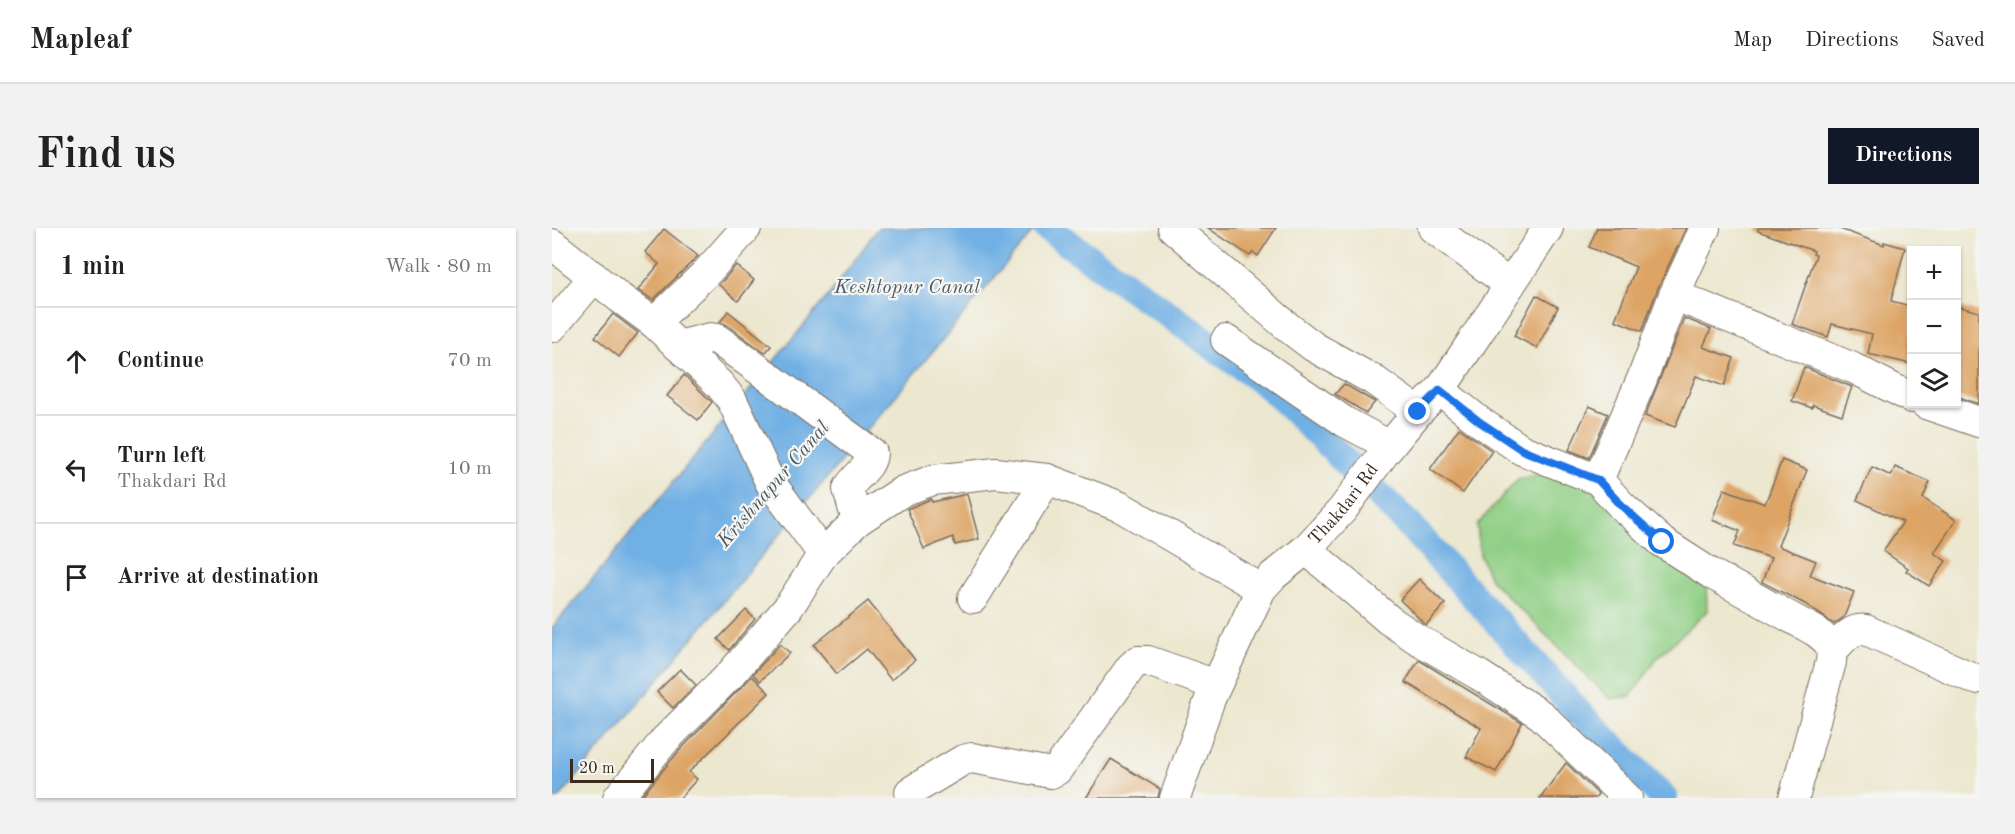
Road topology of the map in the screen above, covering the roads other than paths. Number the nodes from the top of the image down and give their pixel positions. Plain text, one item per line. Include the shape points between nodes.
1 (746, 228) edge
2 (1173, 228) edge
3 (1433, 228) edge
4 (1548, 228) edge
5 (1705, 228) edge
6 (552, 244) edge
7 (594, 277) junction
8 (1510, 285) junction
9 (1674, 295) junction
10 (654, 323) junction
11 (552, 327) edge
12 (1226, 340) dead end
13 (678, 346) junction
14 (1440, 390) junction
15 (1907, 396) edge
16 (1938, 408) edge
17 (1418, 412) junction
18 (1979, 422) edge
19 (1387, 449) junction
20 (1047, 478) junction
21 (1598, 480) junction
22 (857, 521) junction
23 (1306, 549) junction
24 (824, 554) junction
25 (1261, 590) junction
26 (973, 598) dead end
27 (1832, 651) junction
28 (1975, 680) dead end
29 (1216, 685) junction
30 (910, 792) dead end
31 (618, 798) edge
32 (1175, 798) edge
33 (1627, 798) edge
34 (1794, 798) edge

1 - 10 street
2 - 17 street via 1314,347 1375,381
3 - 8 street
4 - 8 street, Thakdari Rd
5 - 9 street
6 - 7 street
7 - 10 street
7 - 11 street
8 - 14 street, Thakdari Rd
9 - 15 street via 1853,368
9 - 21 street
10 - 13 street
12 - 19 street
13 - 22 street via 717,339 872,453 869,464 848,489
13 - 24 street via 732,400 770,482
14 - 17 street, Thakdari Rd
14 - 21 street via 1522,450
16 - 18 street
17 - 19 street, Thakdari Rd
19 - 23 street, Thakdari Rd via 1343,509
20 - 22 street via 996,473 933,480 903,491
20 - 25 street via 1121,507
20 - 26 street
21 - 27 street via 1662,542 1815,631
22 - 24 street
23 - 25 street, Thakdari Rd
23 - 33 street via 1389,620 1541,715
24 - 31 street via 788,608 730,675 665,740
25 - 29 street, Thakdari Rd
27 - 28 street via 1858,628
27 - 34 street
29 - 30 street via 1138,661 1057,770 1050,773 972,758
29 - 32 street, Thakdari Rd

